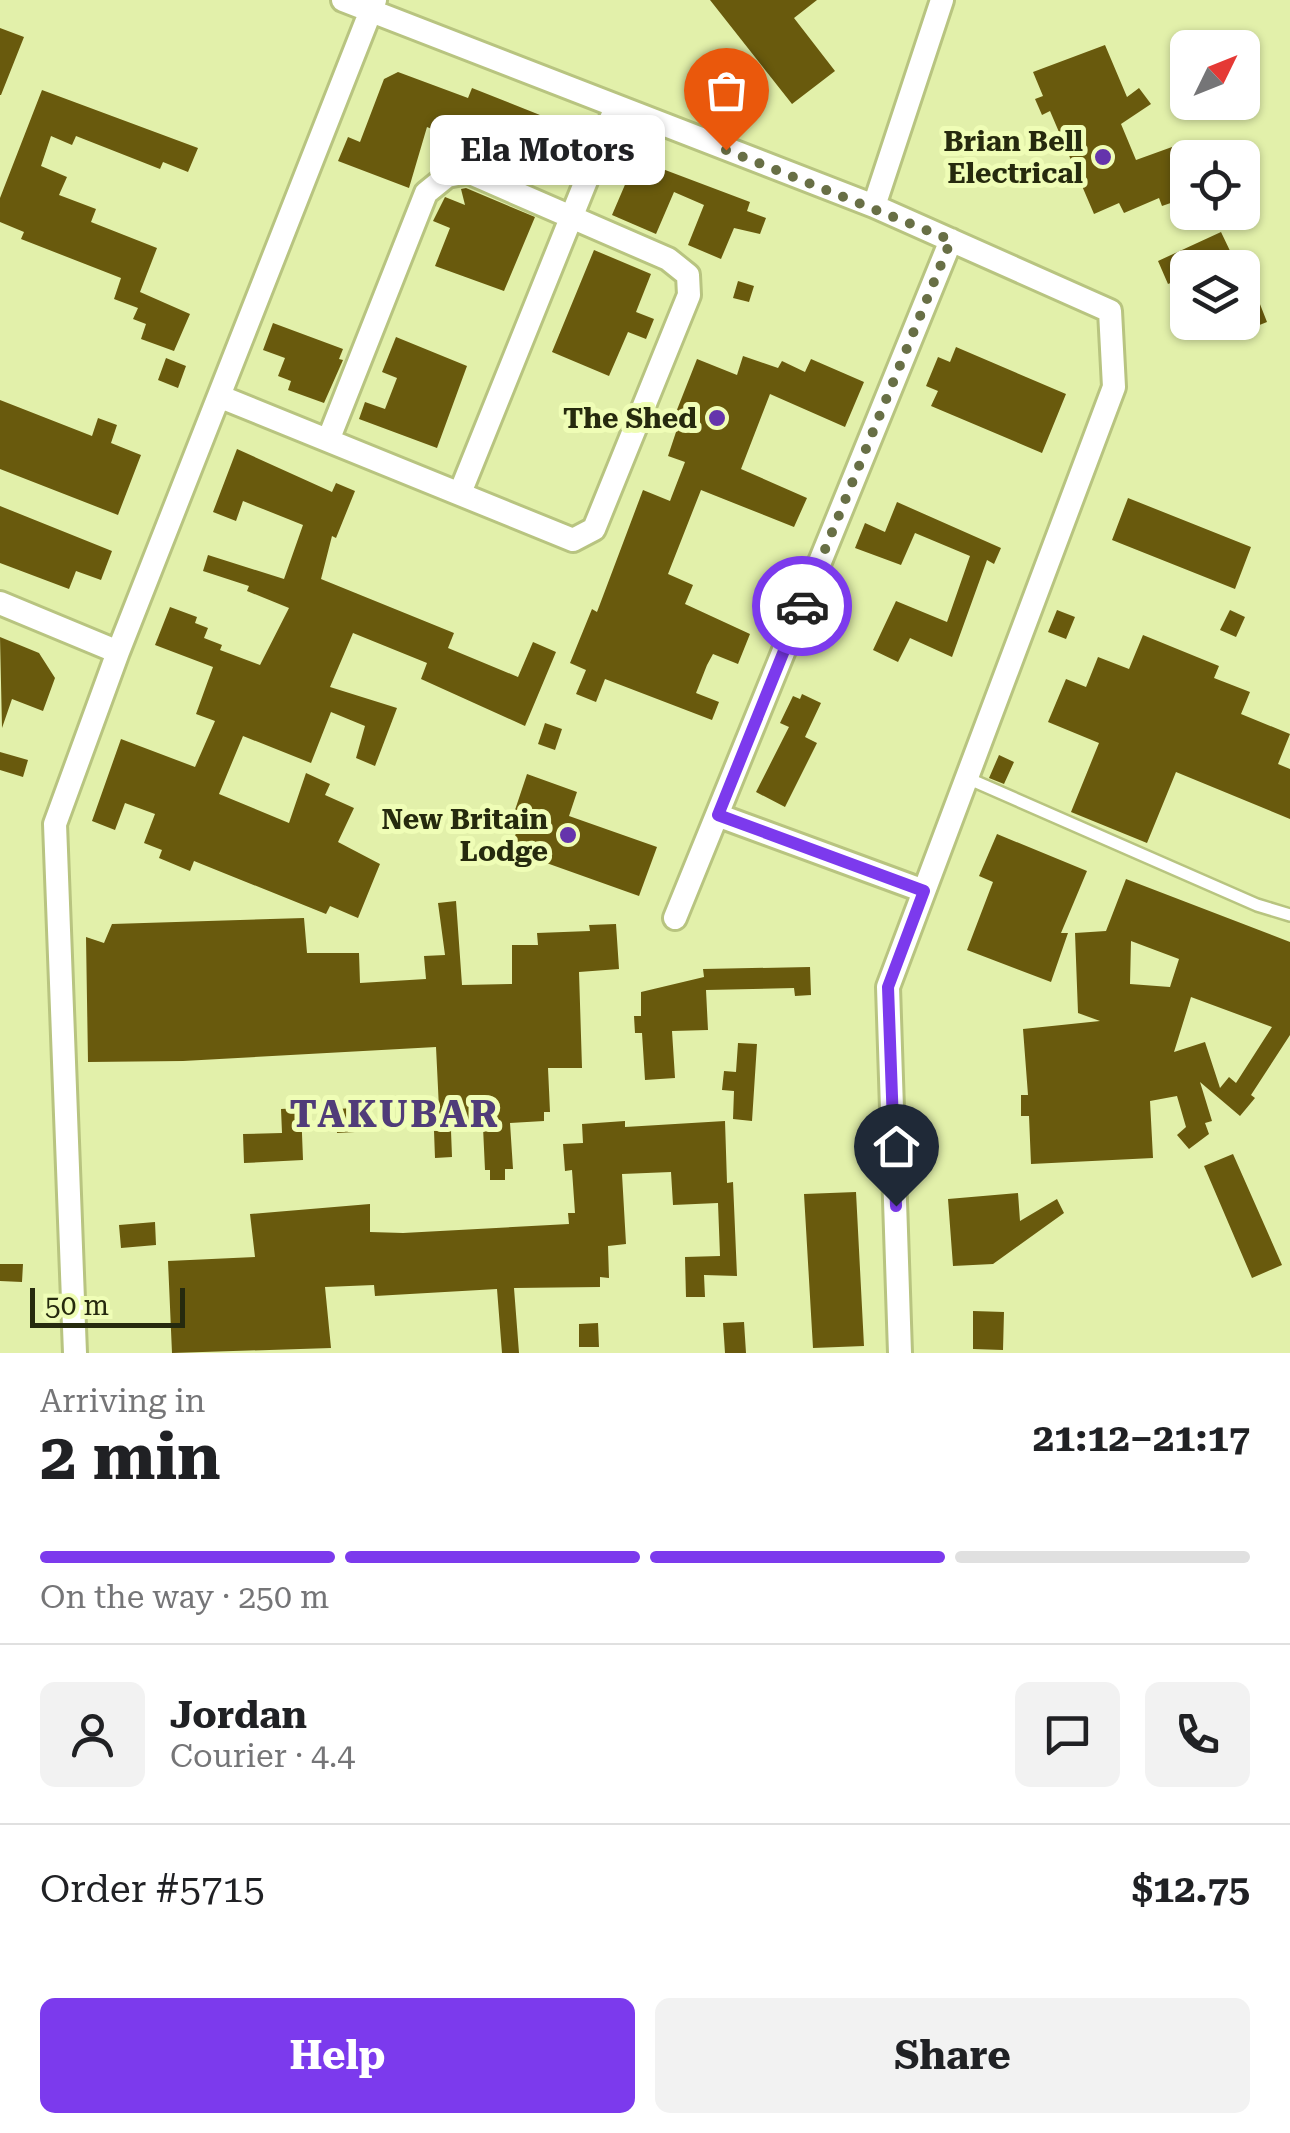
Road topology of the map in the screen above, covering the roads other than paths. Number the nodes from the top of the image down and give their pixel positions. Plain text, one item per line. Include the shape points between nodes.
1 (343, 0) edge
2 (942, 0) edge
3 (373, 5) edge
4 (615, 108) junction
5 (874, 206) junction
6 (570, 214) junction
7 (951, 240) junction
8 (222, 397) junction
9 (329, 438) junction
10 (460, 492) junction
11 (0, 604) edge
12 (118, 652) junction
13 (967, 778) junction
14 (718, 815) junction
15 (924, 891) junction
16 (1290, 915) edge
17 (675, 918) dead end
18 (75, 1353) edge
19 (900, 1353) edge

1 - 3 street
2 - 5 street
3 - 4 street
3 - 8 street
4 - 5 street
4 - 6 street
5 - 7 street
6 - 9 street via 468,172 447,176 426,193
6 - 10 street
6 - 10 street via 668,259 688,274 689,295 594,530 572,540
7 - 13 street via 1110,311 1114,387
7 - 14 street
8 - 9 street
8 - 12 street
9 - 10 street
11 - 12 street
12 - 18 street via 55,824
13 - 15 street
13 - 16 lane
14 - 15 street
14 - 17 street
15 - 19 street via 888,987

